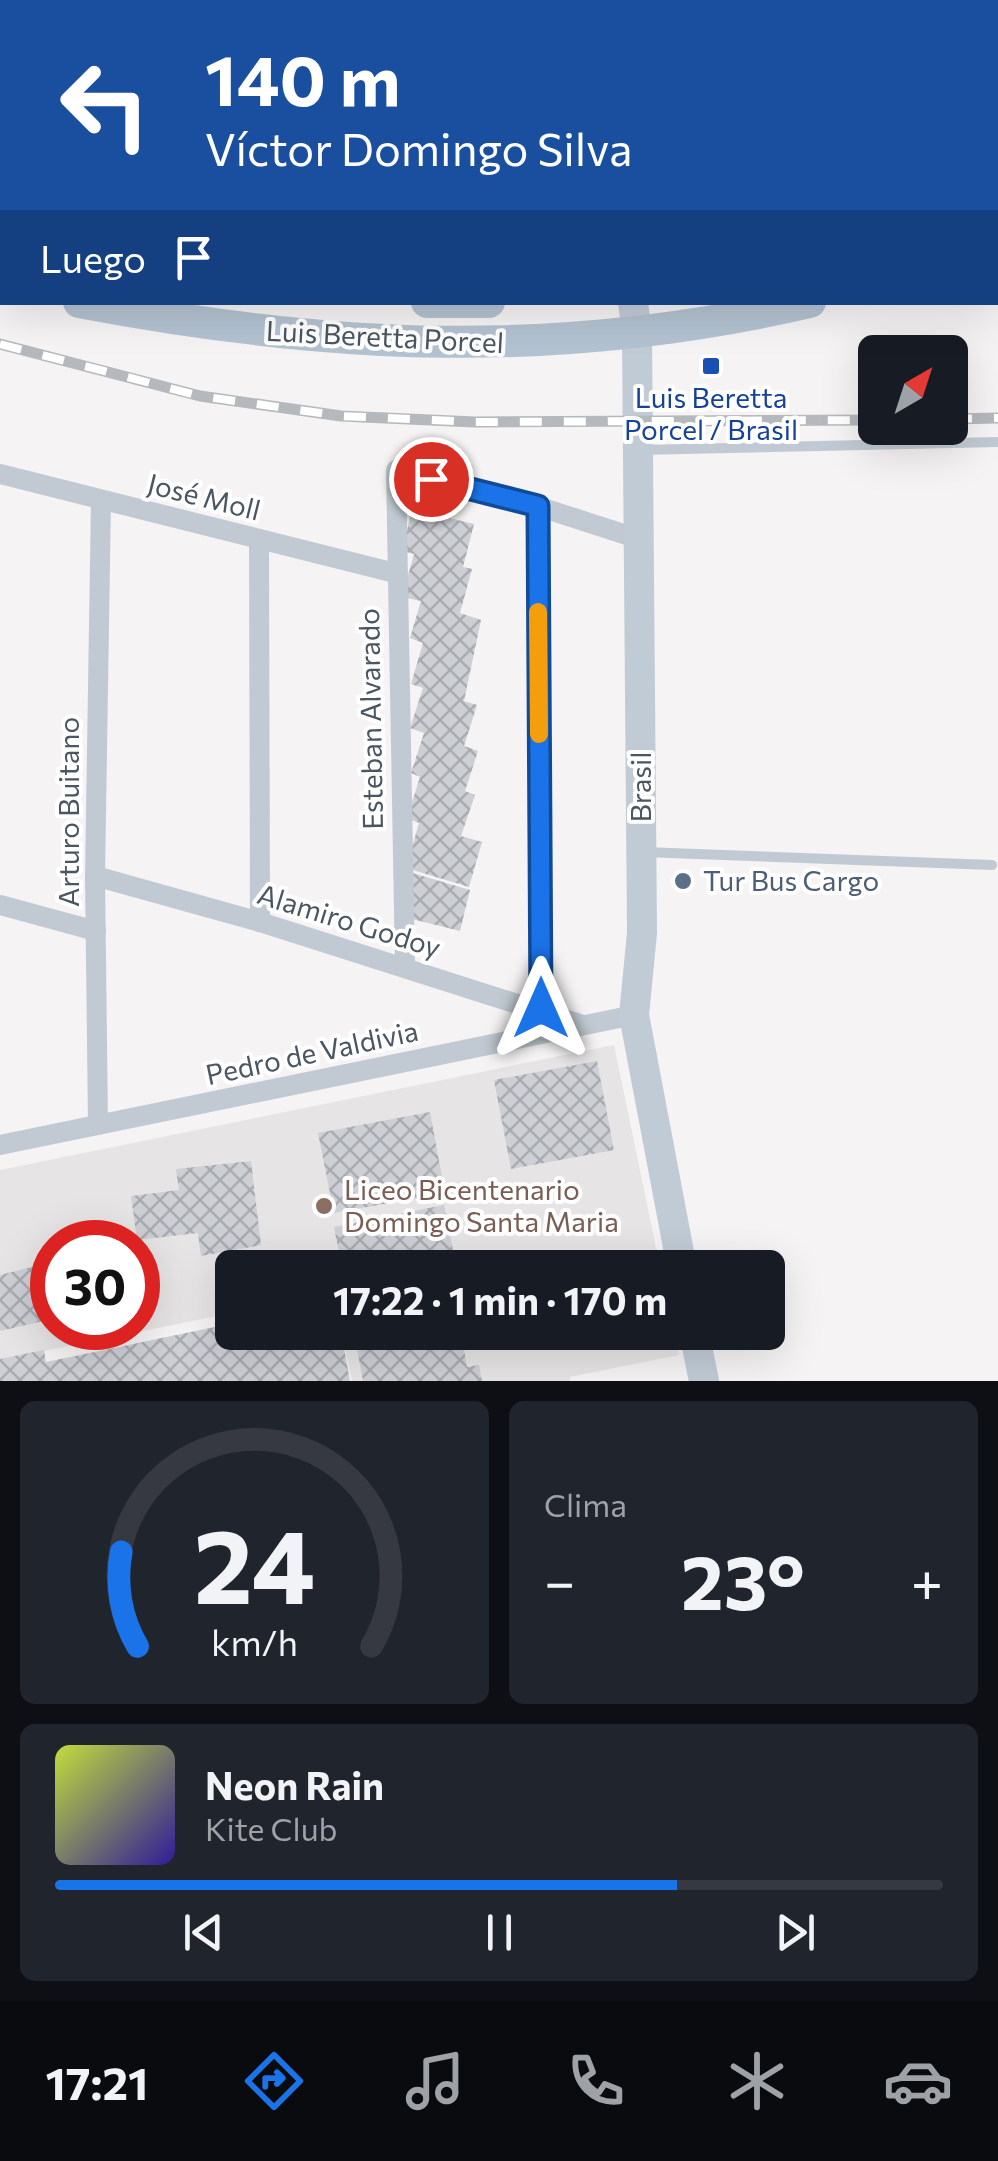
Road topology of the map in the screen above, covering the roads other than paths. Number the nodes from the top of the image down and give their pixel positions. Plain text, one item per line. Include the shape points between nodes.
1 (97, 305) edge
2 (777, 305) edge
3 (635, 318) edge
4 (998, 442) edge
5 (638, 450) junction
6 (0, 474) edge
7 (101, 500) junction
8 (538, 506) junction
9 (639, 539) junction
10 (259, 540) junction
11 (395, 573) junction
12 (641, 852) junction
13 (992, 865) dead end
14 (95, 876) junction
15 (0, 905) edge
16 (260, 922) junction
17 (96, 930) junction
18 (406, 966) junction
19 (541, 1008) junction
20 (634, 1015) junction
21 (585, 1026) junction
22 (98, 1125) junction
23 (0, 1145) edge
24 (679, 1250) edge
25 (698, 1350) edge
26 (704, 1381) edge

1 - 3 main road, Luis Beretta Porcel via 233,329 402,344 524,344
2 - 3 main road, Luis Beretta Porcel
3 - 5 street, Brasil
4 - 5 lane
5 - 9 street, Brasil
6 - 7 street, José Moll
7 - 10 street, José Moll
7 - 14 street, Arturo Buitano
8 - 9 street
8 - 11 street, Esteban Alvarado via 396,470
8 - 19 street
9 - 12 street, Brasil
10 - 11 street, José Moll
10 - 16 street
11 - 18 street, Esteban Alvarado
12 - 13 lane
12 - 20 street, Brasil via 642,962
14 - 16 street, Alamiro Godoy
14 - 17 street, Arturo Buitano
15 - 17 street
16 - 18 street, Alamiro Godoy
17 - 22 street, Arturo Buitano
18 - 19 street, Alamiro Godoy
19 - 21 street, Alamiro Godoy
20 - 21 street, Pedro de Valdivia
20 - 24 street, Brasil
21 - 22 street, Pedro de Valdivia
22 - 23 street, Pedro de Valdivia
25 - 26 street

